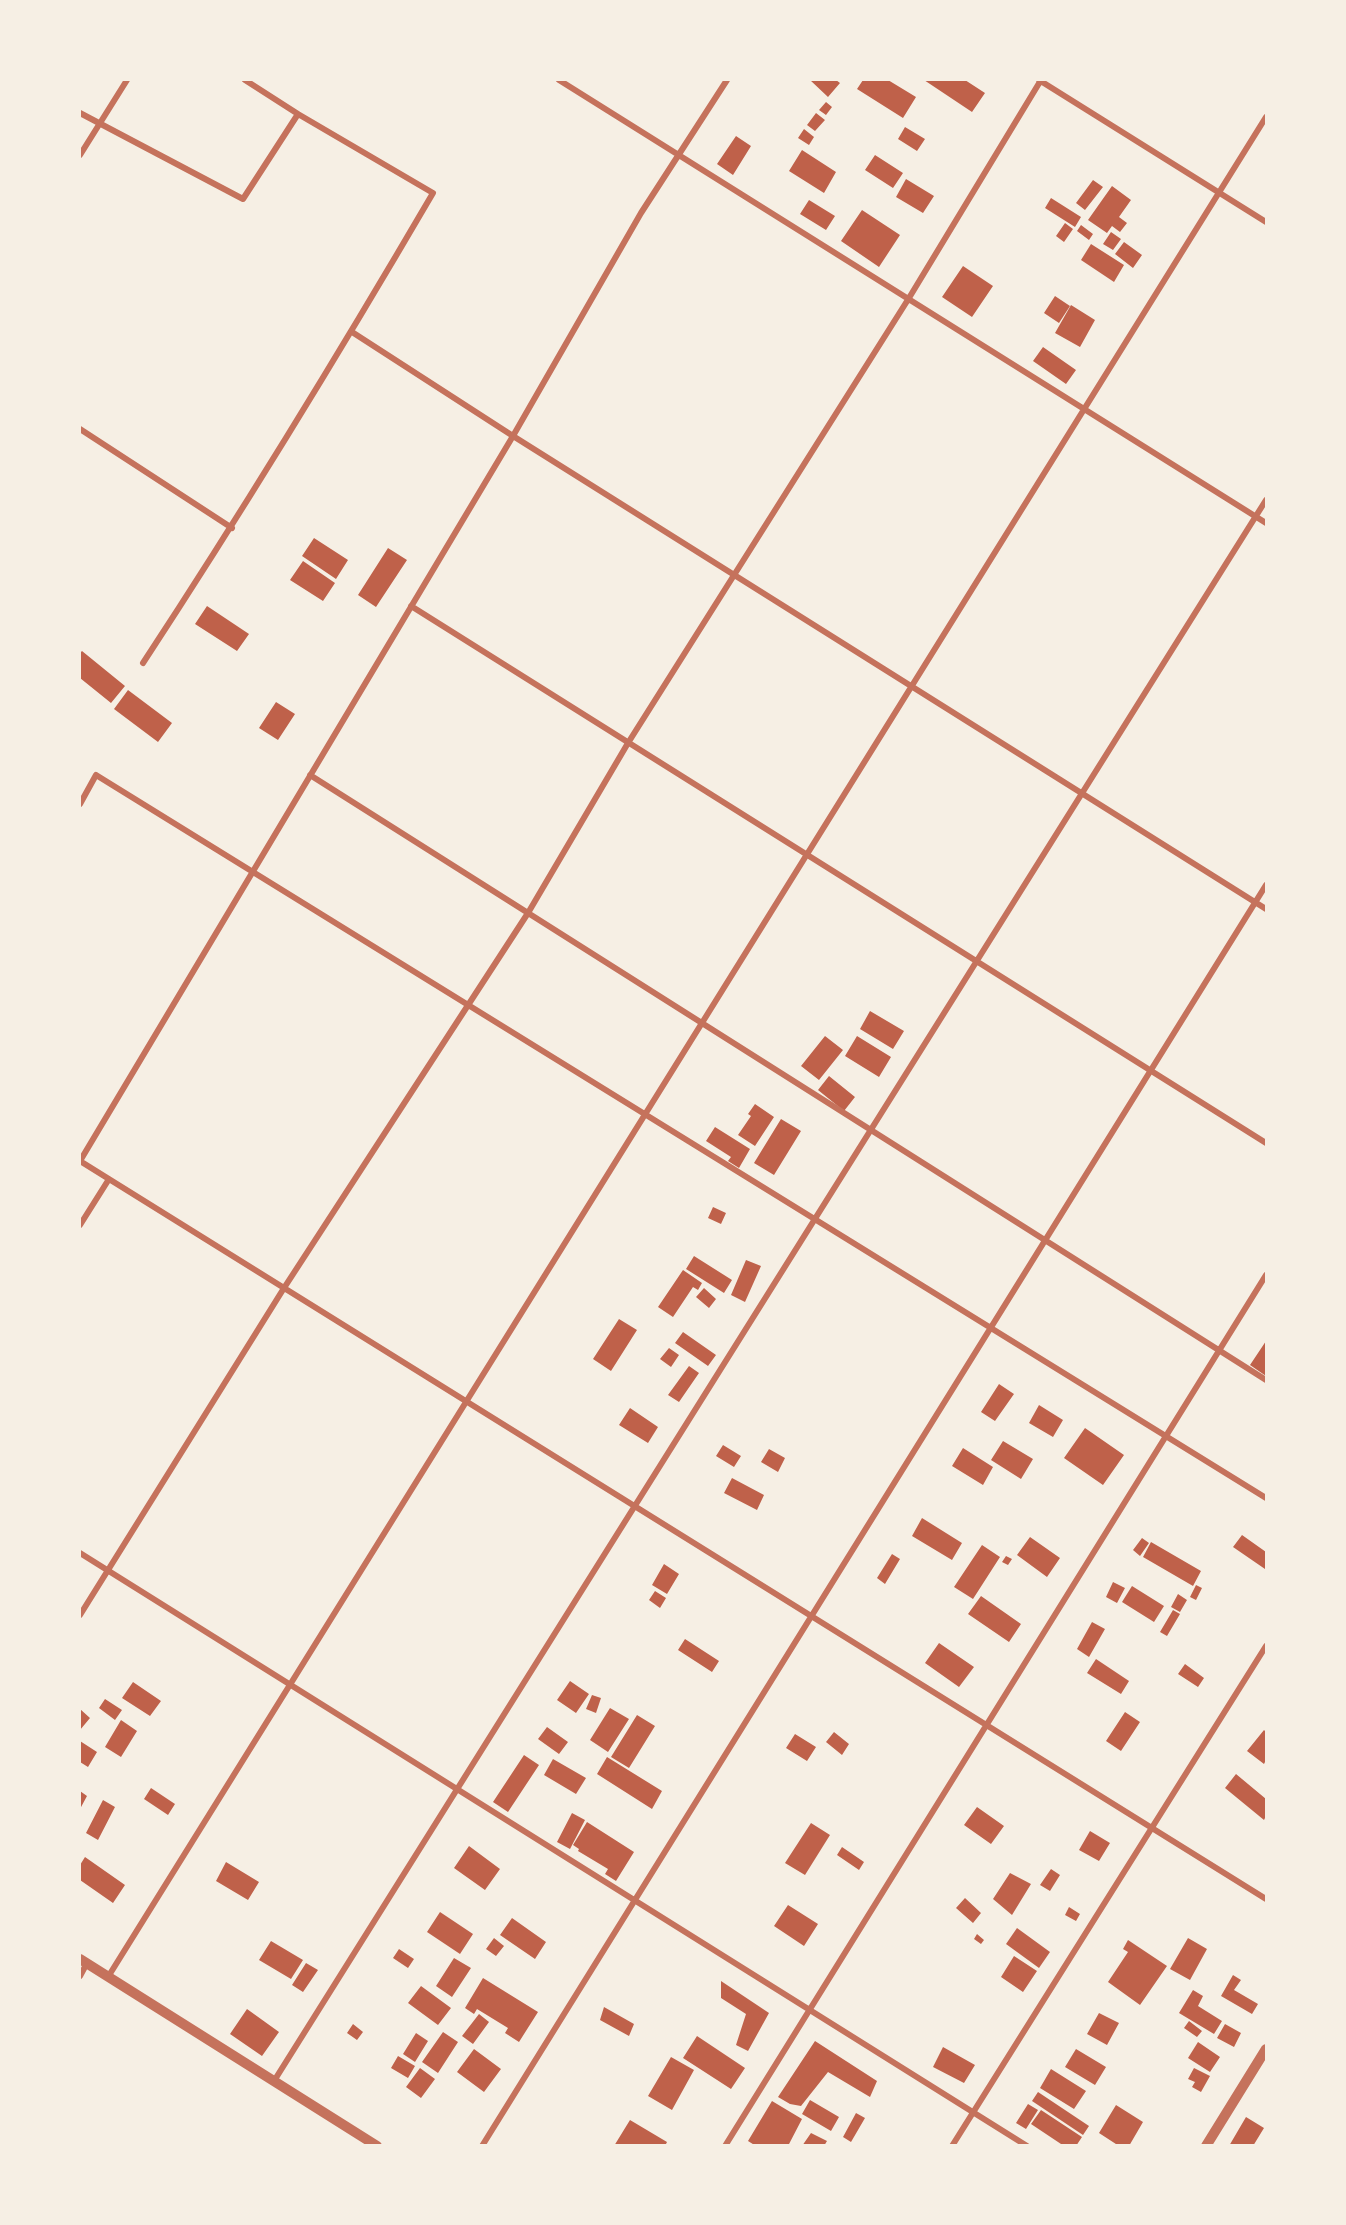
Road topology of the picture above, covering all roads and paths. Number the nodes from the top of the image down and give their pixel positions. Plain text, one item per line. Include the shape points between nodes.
1 (128, 80) edge
2 (245, 80) edge
3 (559, 80) edge
4 (727, 80) edge
5 (1040, 80) edge
6 (80, 113) edge
7 (298, 114) junction
8 (1266, 117) edge
9 (98, 124) junction
10 (80, 155) edge
11 (679, 155) junction
12 (1219, 192) junction
13 (1266, 222) edge
14 (909, 298) junction
15 (352, 332) junction
16 (1085, 409) junction
17 (80, 429) edge
18 (513, 436) junction
19 (1266, 500) edge
20 (1256, 516) junction
21 (1266, 523) edge
22 (231, 528) junction
23 (734, 574) junction
24 (411, 606) junction
25 (143, 663) dead end
26 (912, 686) junction
27 (628, 742) junction
28 (310, 775) junction
29 (1082, 794) junction
30 (80, 804) edge
31 (807, 855) junction
32 (252, 871) junction
33 (1266, 885) edge
34 (1256, 902) junction
35 (1266, 909) edge
36 (528, 913) junction
37 (977, 962) junction
38 (468, 1004) junction
39 (702, 1023) junction
40 (1151, 1071) junction
41 (645, 1114) junction
42 (871, 1130) junction
43 (1266, 1143) edge
44 (80, 1161) edge
45 (109, 1179) junction
46 (815, 1219) junction
47 (80, 1225) edge
48 (1046, 1240) junction
49 (1266, 1275) edge
50 (284, 1288) junction
51 (991, 1327) junction
52 (1220, 1350) junction
53 (1266, 1380) edge
54 (466, 1401) junction
55 (1166, 1436) junction
56 (1266, 1498) edge
57 (635, 1506) junction
58 (80, 1553) edge
59 (107, 1571) junction
60 (80, 1616) edge
61 (811, 1616) junction
62 (1266, 1646) edge
63 (290, 1685) junction
64 (986, 1725) junction
65 (457, 1789) junction
66 (1153, 1828) junction
67 (1266, 1899) edge
68 (635, 1900) junction
69 (83, 1961) edge
70 (80, 1976) edge
71 (108, 1977) junction
72 (809, 2009) junction
73 (1266, 2049) edge
74 (274, 2081) junction
75 (973, 2112) junction
76 (377, 2145) edge
77 (482, 2145) edge
78 (725, 2145) edge
79 (952, 2145) edge
80 (1027, 2145) edge
81 (1206, 2145) edge

1 - 9 street
2 - 7 street
3 - 11 street
4 - 11 street
5 - 12 street
5 - 14 street
6 - 9 street
7 - 9 street via 243,199
7 - 15 street via 433,193
8 - 12 street
9 - 10 street
11 - 14 street
11 - 18 street via 641,213
12 - 13 street
12 - 16 street
14 - 16 street
14 - 23 street
15 - 18 street
15 - 22 street
16 - 20 street
16 - 26 street
17 - 22 street
18 - 23 street
18 - 24 street
19 - 20 street
20 - 21 street
20 - 29 street
22 - 25 street
23 - 26 street
23 - 27 street
24 - 27 street
24 - 28 street
26 - 29 street
26 - 31 street
27 - 31 street
27 - 36 street
28 - 32 street
28 - 36 street
29 - 34 street
29 - 37 street
30 - 32 street via 96,775
31 - 37 street
31 - 39 street
32 - 38 street
32 - 44 street
33 - 34 street
34 - 35 street
34 - 40 street
36 - 38 street
36 - 39 street
37 - 40 street
37 - 42 street
38 - 41 street
38 - 50 street
39 - 41 street
39 - 42 street
40 - 43 street
40 - 48 street
41 - 46 street
41 - 54 street
42 - 46 street
42 - 48 street
44 - 45 street
45 - 47 street
45 - 50 street
46 - 51 street
46 - 57 street
48 - 51 street
48 - 52 street
49 - 52 street
50 - 54 street
50 - 59 street
51 - 55 street
51 - 61 street
52 - 53 street
52 - 55 street
54 - 57 street
54 - 63 street
55 - 56 street
55 - 64 street
57 - 61 street
57 - 65 street
58 - 59 street
59 - 60 street
59 - 63 street
61 - 64 street
61 - 68 street
62 - 66 street
63 - 65 street
63 - 71 street
64 - 66 street
64 - 72 street
65 - 68 street
65 - 74 street
66 - 67 street
66 - 75 street
68 - 72 street
68 - 77 street
69 - 70 street
69 - 71 street
71 - 74 street
72 - 75 street
72 - 78 street
73 - 81 street
74 - 76 street
75 - 79 street
75 - 80 street

